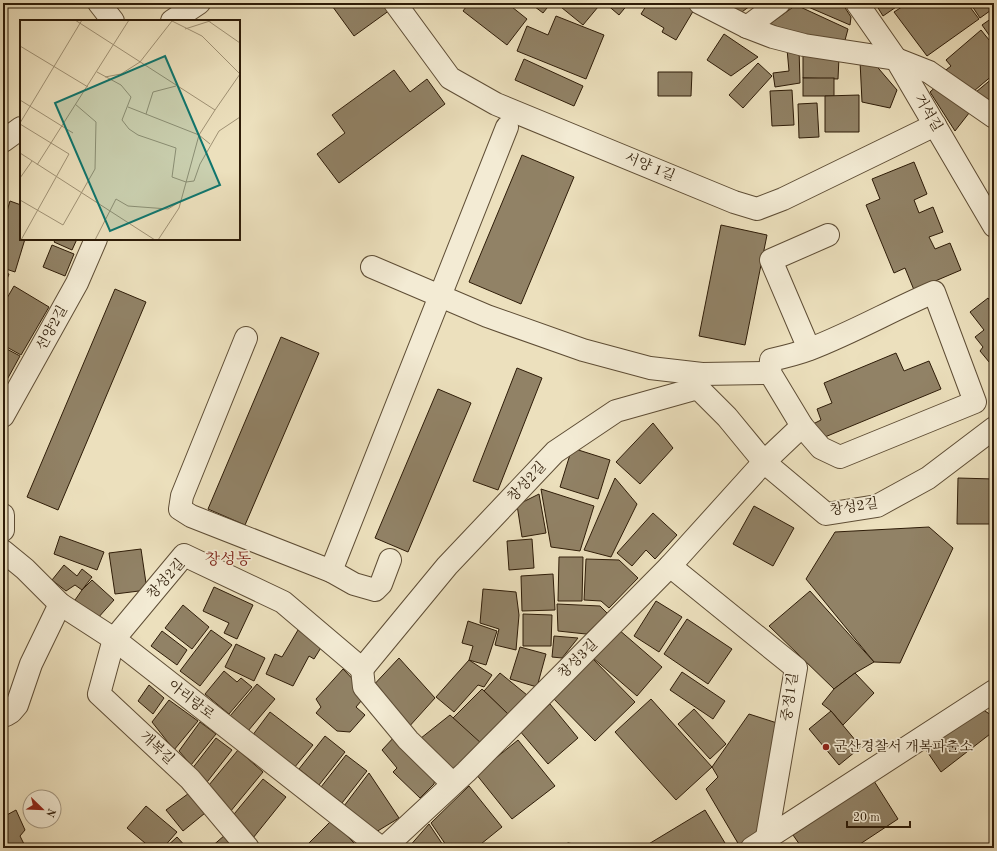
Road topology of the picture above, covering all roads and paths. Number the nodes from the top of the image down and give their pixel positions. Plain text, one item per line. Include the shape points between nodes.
1 (99, 3) edge
2 (199, 3) edge
3 (395, 3) edge
4 (700, 3) edge
5 (779, 3) edge
6 (857, 3) edge
7 (112, 20) edge
8 (174, 20) edge
9 (747, 27) junction
10 (896, 59) junction
11 (994, 117) edge
12 (935, 125) junction
13 (507, 127) dead end
14 (20, 129) edge
15 (3, 141) edge
16 (994, 226) edge
17 (828, 235) dead end
18 (96, 240) edge
19 (372, 267) dead end
20 (440, 296) junction
21 (246, 338) dead end
22 (809, 349) junction
23 (770, 373) junction
24 (3, 416) edge
25 (802, 426) junction
26 (994, 428) edge
27 (764, 462) junction
28 (3, 516) edge
29 (3, 530) edge
30 (3, 551) edge
31 (390, 560) dead end
32 (670, 566) junction
33 (331, 571) junction
34 (60, 604) junction
35 (114, 639) junction
36 (362, 669) junction
37 (994, 691) edge
38 (3, 714) edge
39 (452, 783) junction
40 (760, 843) edge
41 (248, 848) edge
42 (381, 848) edge
43 (384, 848) edge

1 - 7 street
2 - 8 street
3 - 12 street, 서양 1길 via 450,78 496,104 734,202 757,209 783,199
4 - 9 street
5 - 9 street
6 - 10 street, 거석길
9 - 10 street via 773,38 804,45
10 - 11 street via 929,72
10 - 12 street, 거석길
12 - 16 street, 거석길
13 - 20 street
14 - 15 street
17 - 22 street via 771,260
18 - 24 street, 선양2길 via 77,284
19 - 20 street
20 - 23 street via 487,316 583,350 650,368 702,374
20 - 33 street
21 - 33 street via 182,496 180,508 191,516
22 - 23 street via 771,360
22 - 25 street via 852,332 934,292 975,402 840,457 821,448
23 - 25 street
25 - 27 street, 창성3길
26 - 27 street, 창성2길 via 928,478 877,506 826,514
27 - 32 street, 창성3길
27 - 36 street, 창성2길 via 727,417 698,388 616,411 555,452 448,566
28 - 29 street
30 - 34 street, 아리랑로
31 - 33 street via 382,584 375,590 354,584
32 - 39 street, 창성3길 via 466,772
32 - 40 street, 중정1길 via 796,668
34 - 35 street, 아리랑로
34 - 38 street via 31,664 17,705 11,712
35 - 36 street, 창성2길 via 184,555 283,602
35 - 41 street, 개복길 via 99,694 190,779
35 - 42 street, 아리랑로
36 - 39 street via 364,687 408,740
37 - 40 street
39 - 43 street, 창성3길

